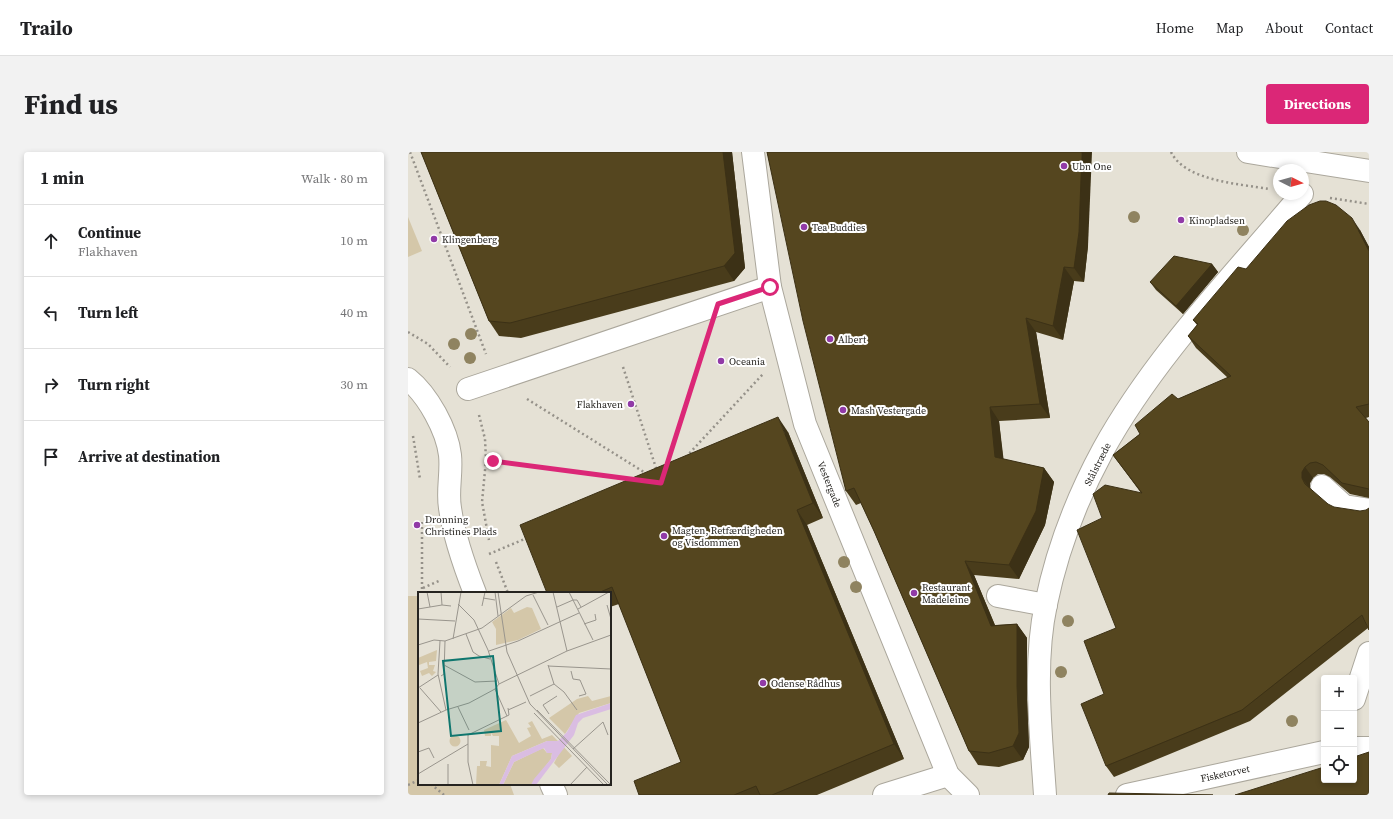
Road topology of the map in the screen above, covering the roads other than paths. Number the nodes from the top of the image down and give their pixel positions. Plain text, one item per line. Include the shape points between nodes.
1 (753, 152) edge
2 (1248, 152) edge
3 (1313, 162) junction
4 (1369, 171) edge
5 (1309, 174) edge
6 (1297, 200) edge
7 (770, 287) junction
8 (408, 379) edge
9 (468, 389) dead end
10 (1322, 486) dead end
11 (1369, 510) edge
12 (475, 592) edge
13 (998, 596) dead end
14 (1046, 605) junction
15 (1369, 653) edge
16 (1357, 690) edge
17 (1357, 748) edge
18 (1369, 748) edge
19 (1321, 753) edge
20 (948, 775) junction
21 (551, 785) edge
22 (556, 795) edge
23 (884, 795) edge
24 (968, 795) edge
25 (1045, 795) edge
26 (1127, 795) edge

1 - 7 street, Vestergade
2 - 3 street
3 - 4 street
3 - 5 street, Stålstræde
6 - 14 street, Stålstræde via 1179,338 1139,393 1103,450 1065,532
7 - 9 street
7 - 20 street, Vestergade via 805,424
8 - 12 street via 424,394 433,408 450,454 449,506 456,538
10 - 11 street via 1344,506
13 - 14 street
14 - 25 street, Stålstræde via 1040,652
15 - 16 street
17 - 18 street
19 - 26 street, Fisketorvet
20 - 23 street
20 - 24 street, Vestergade
21 - 22 street

